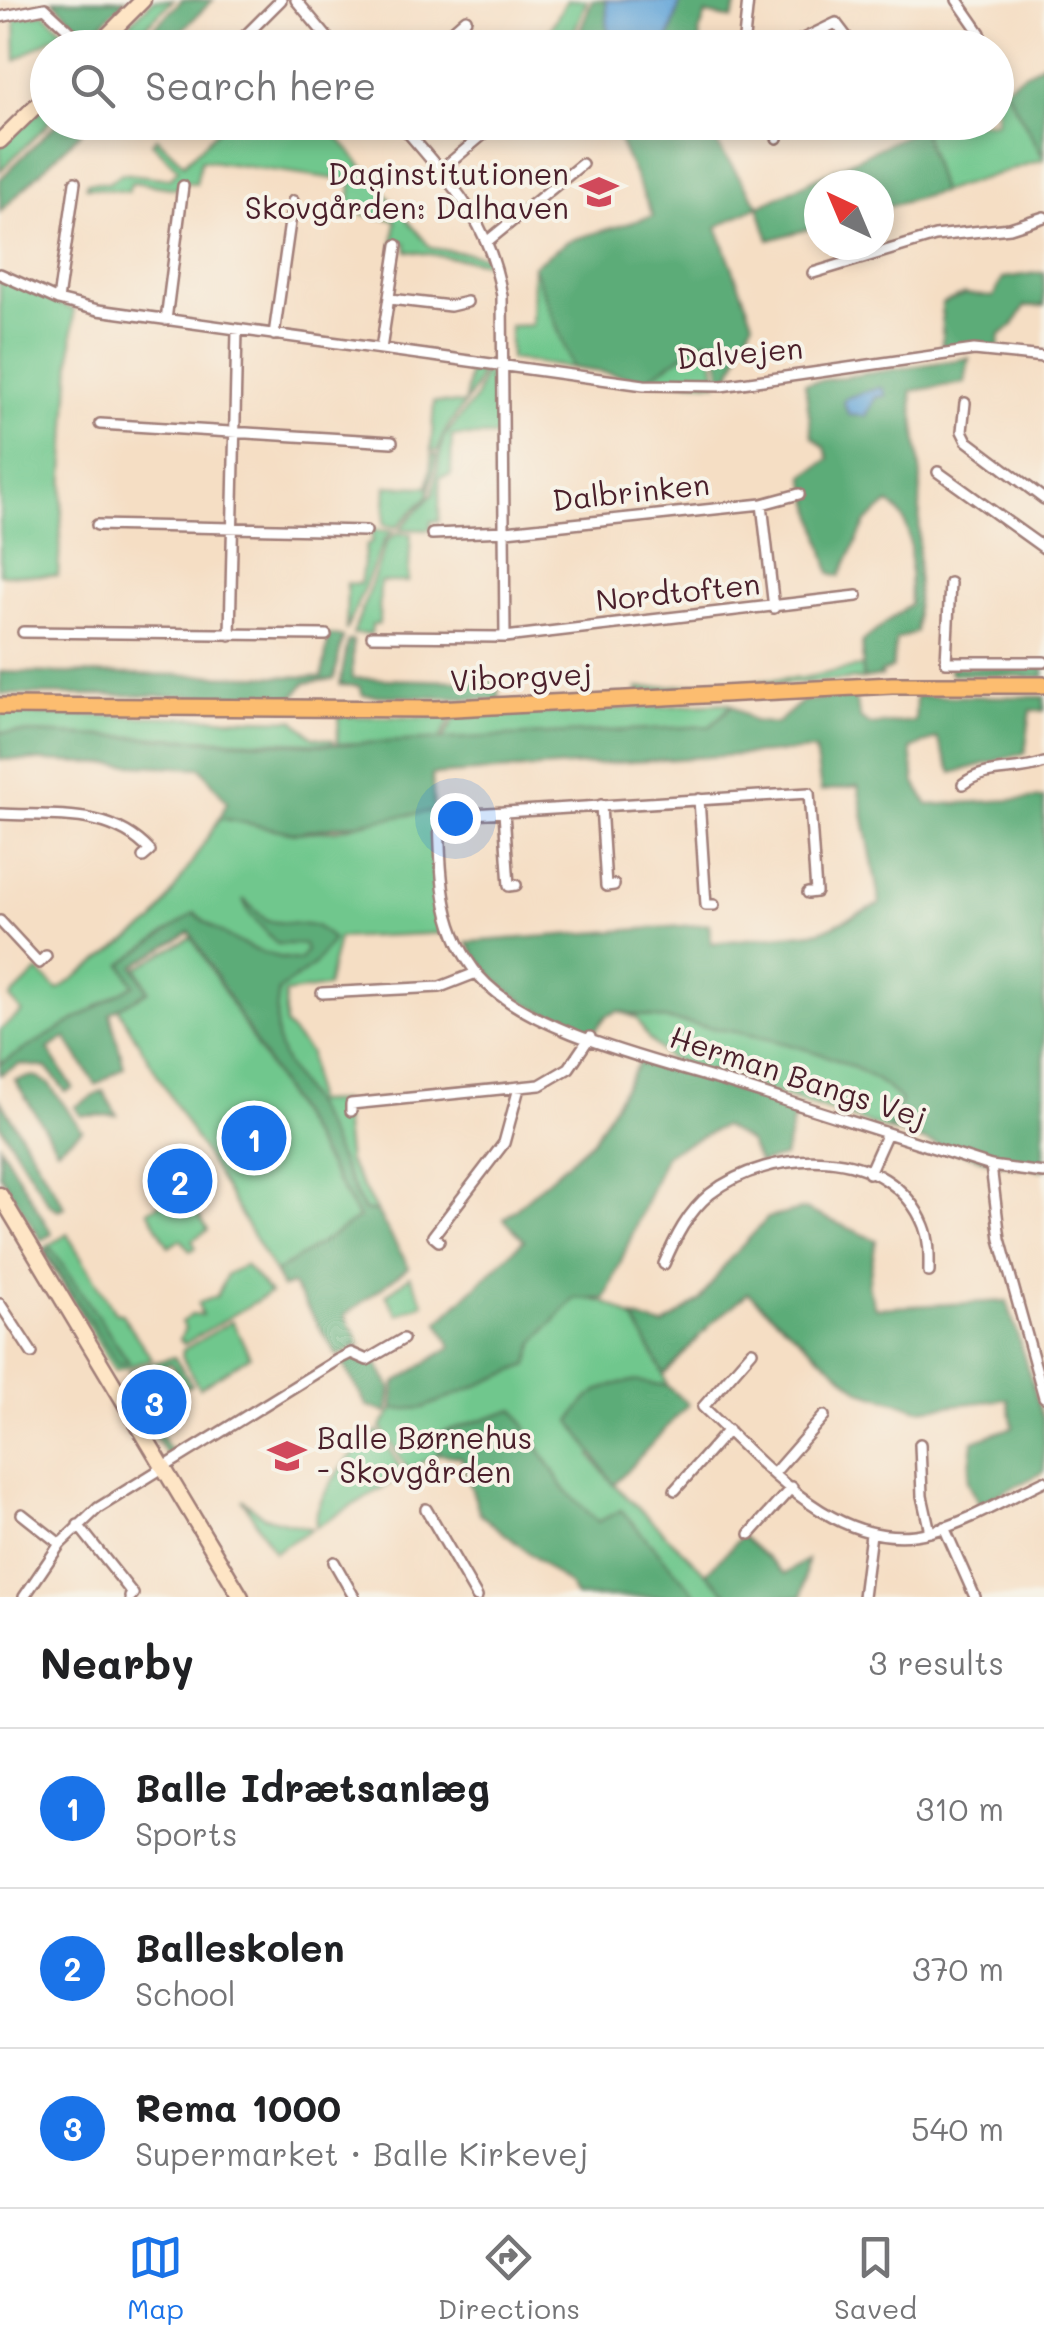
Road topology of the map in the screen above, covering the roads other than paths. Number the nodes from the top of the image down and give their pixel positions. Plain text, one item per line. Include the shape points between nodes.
1 (142, 0) edge
2 (281, 0) edge
3 (296, 0) edge
4 (748, 0) edge
5 (957, 0) edge
6 (0, 17) edge
7 (466, 19) dead end
8 (70, 30) edge
9 (110, 30) edge
10 (251, 30) edge
11 (321, 30) edge
12 (453, 30) edge
13 (746, 30) edge
14 (821, 30) edge
15 (842, 30) edge
16 (978, 30) edge
17 (30, 112) edge
18 (414, 140) edge
19 (477, 140) edge
20 (0, 141) edge
21 (582, 164) dead end
22 (440, 171) junction
23 (75, 182) dead end
24 (183, 186) dead end
25 (293, 201) dead end
26 (1044, 217) edge
27 (489, 240) junction
28 (397, 245) dead end
29 (814, 273) dead end
30 (0, 274) edge
31 (390, 299) junction
32 (58, 300) junction
33 (467, 302) dead end
34 (166, 320) junction
35 (236, 330) junction
36 (274, 334) junction
37 (381, 349) junction
38 (1044, 357) edge
39 (502, 365) junction
40 (965, 403) dead end
41 (100, 424) dead end
42 (234, 432) junction
43 (392, 442) dead end
44 (938, 472) dead end
45 (799, 494) dead end
46 (1044, 499) edge
47 (762, 504) junction
48 (96, 524) dead end
49 (232, 528) junction
50 (366, 531) dead end
51 (506, 531) junction
52 (432, 534) dead end
53 (1044, 548) edge
54 (950, 583) dead end
55 (857, 596) dead end
56 (774, 608) junction
57 (23, 632) dead end
58 (230, 635) junction
59 (326, 635) dead end
60 (372, 636) dead end
61 (505, 638) junction
62 (1044, 662) edge
63 (1044, 685) edge
64 (0, 706) edge
65 (1044, 763) edge
66 (963, 784) dead end
67 (699, 799) junction
68 (601, 805) junction
69 (504, 812) junction
70 (0, 814) edge
71 (143, 857) dead end
72 (516, 885) dead end
73 (614, 886) dead end
74 (808, 893) dead end
75 (714, 905) dead end
76 (0, 921) edge
77 (46, 956) dead end
78 (476, 973) junction
79 (322, 993) dead end
80 (590, 1038) junction
81 (519, 1088) junction
82 (351, 1111) dead end
83 (887, 1133) junction
84 (991, 1166) junction
85 (1044, 1173) edge
86 (869, 1174) junction
87 (0, 1195) edge
88 (6, 1218) edge
89 (439, 1241) dead end
90 (664, 1264) dead end
91 (930, 1272) dead end
92 (0, 1304) edge
93 (403, 1339) dead end
94 (752, 1351) dead end
95 (32, 1353) dead end
96 (1044, 1398) edge
97 (824, 1416) dead end
98 (728, 1430) junction
99 (920, 1444) dead end
100 (164, 1467) junction
101 (775, 1472) junction
102 (1044, 1481) edge
103 (792, 1487) junction
104 (675, 1490) dead end
105 (426, 1509) dead end
106 (22, 1514) dead end
107 (78, 1525) junction
108 (944, 1527) junction
109 (930, 1532) junction
110 (750, 1534) dead end
111 (871, 1534) junction
112 (60, 1544) junction
113 (334, 1562) dead end
114 (24, 1597) edge
115 (130, 1597) edge
116 (241, 1597) edge
117 (354, 1597) edge
118 (477, 1597) edge
119 (863, 1597) edge
120 (974, 1597) edge

1 - 9 street
2 - 10 street
3 - 11 street
4 - 13 street
5 - 16 street
6 - 8 street via 45,8
7 - 12 street
14 - 15 street via 836,23
17 - 20 street
18 - 22 street
19 - 22 street
21 - 27 street
22 - 27 street
23 - 32 street
24 - 34 street
25 - 36 street
26 - 29 street via 935,236
27 - 39 street via 502,296
28 - 31 street
30 - 32 street, Dalvejen
31 - 33 street
31 - 37 street
32 - 34 street, Dalvejen
34 - 35 street, Dalvejen
35 - 36 street, Dalvejen
35 - 42 street
36 - 37 street, Dalvejen
37 - 39 street, Dalvejen
38 - 39 street, Dalvejen via 974,350 692,388
39 - 51 street
40 - 46 street via 967,441
41 - 42 street
42 - 43 street
42 - 49 street
44 - 53 street
45 - 47 street, Dalbrinken
47 - 51 street, Dalbrinken
47 - 56 street
48 - 49 street
49 - 50 street
49 - 58 street
51 - 52 street, Dalbrinken
51 - 61 street
54 - 62 street via 946,662
55 - 56 street, Nordtoften
56 - 61 street, Nordtoften
57 - 58 street
58 - 59 street
60 - 61 street, Nordtoften
63 - 64 main road, Viborgvej via 928,683 436,709
65 - 66 street via 987,770
67 - 68 street, Herman Bangs Vej
67 - 74 street, Herman Bangs Vej via 809,793 816,892
67 - 75 street via 706,905
68 - 69 street, Herman Bangs Vej
68 - 73 street via 606,886
69 - 72 street via 509,886
69 - 78 street, Herman Bangs Vej via 439,816 445,907
70 - 71 street via 119,824 150,851
76 - 77 street via 38,963
78 - 79 street via 440,987
78 - 80 street, Herman Bangs Vej via 510,1004
80 - 81 street via 554,1079
80 - 83 street, Herman Bangs Vej
81 - 82 street via 350,1104
81 - 89 street via 504,1143 433,1236
83 - 84 street, Herman Bangs Vej
83 - 86 street
84 - 85 street, Herman Bangs Vej
84 - 96 street via 1000,1239
86 - 90 street via 798,1158 750,1170 690,1214
86 - 91 street via 916,1210 928,1238
87 - 88 street
88 - 100 street
92 - 95 street
93 - 100 street via 367,1360 351,1353 337,1360
94 - 98 street via 703,1406
97 - 101 street
98 - 101 street
98 - 104 street
99 - 109 street
100 - 107 street
100 - 116 street
101 - 103 street
102 - 108 street
103 - 110 street
103 - 111 street via 835,1520
105 - 118 street
106 - 112 street
107 - 112 street
107 - 115 street
108 - 109 street
108 - 120 street
109 - 111 street
111 - 119 street
112 - 114 street
113 - 117 street

